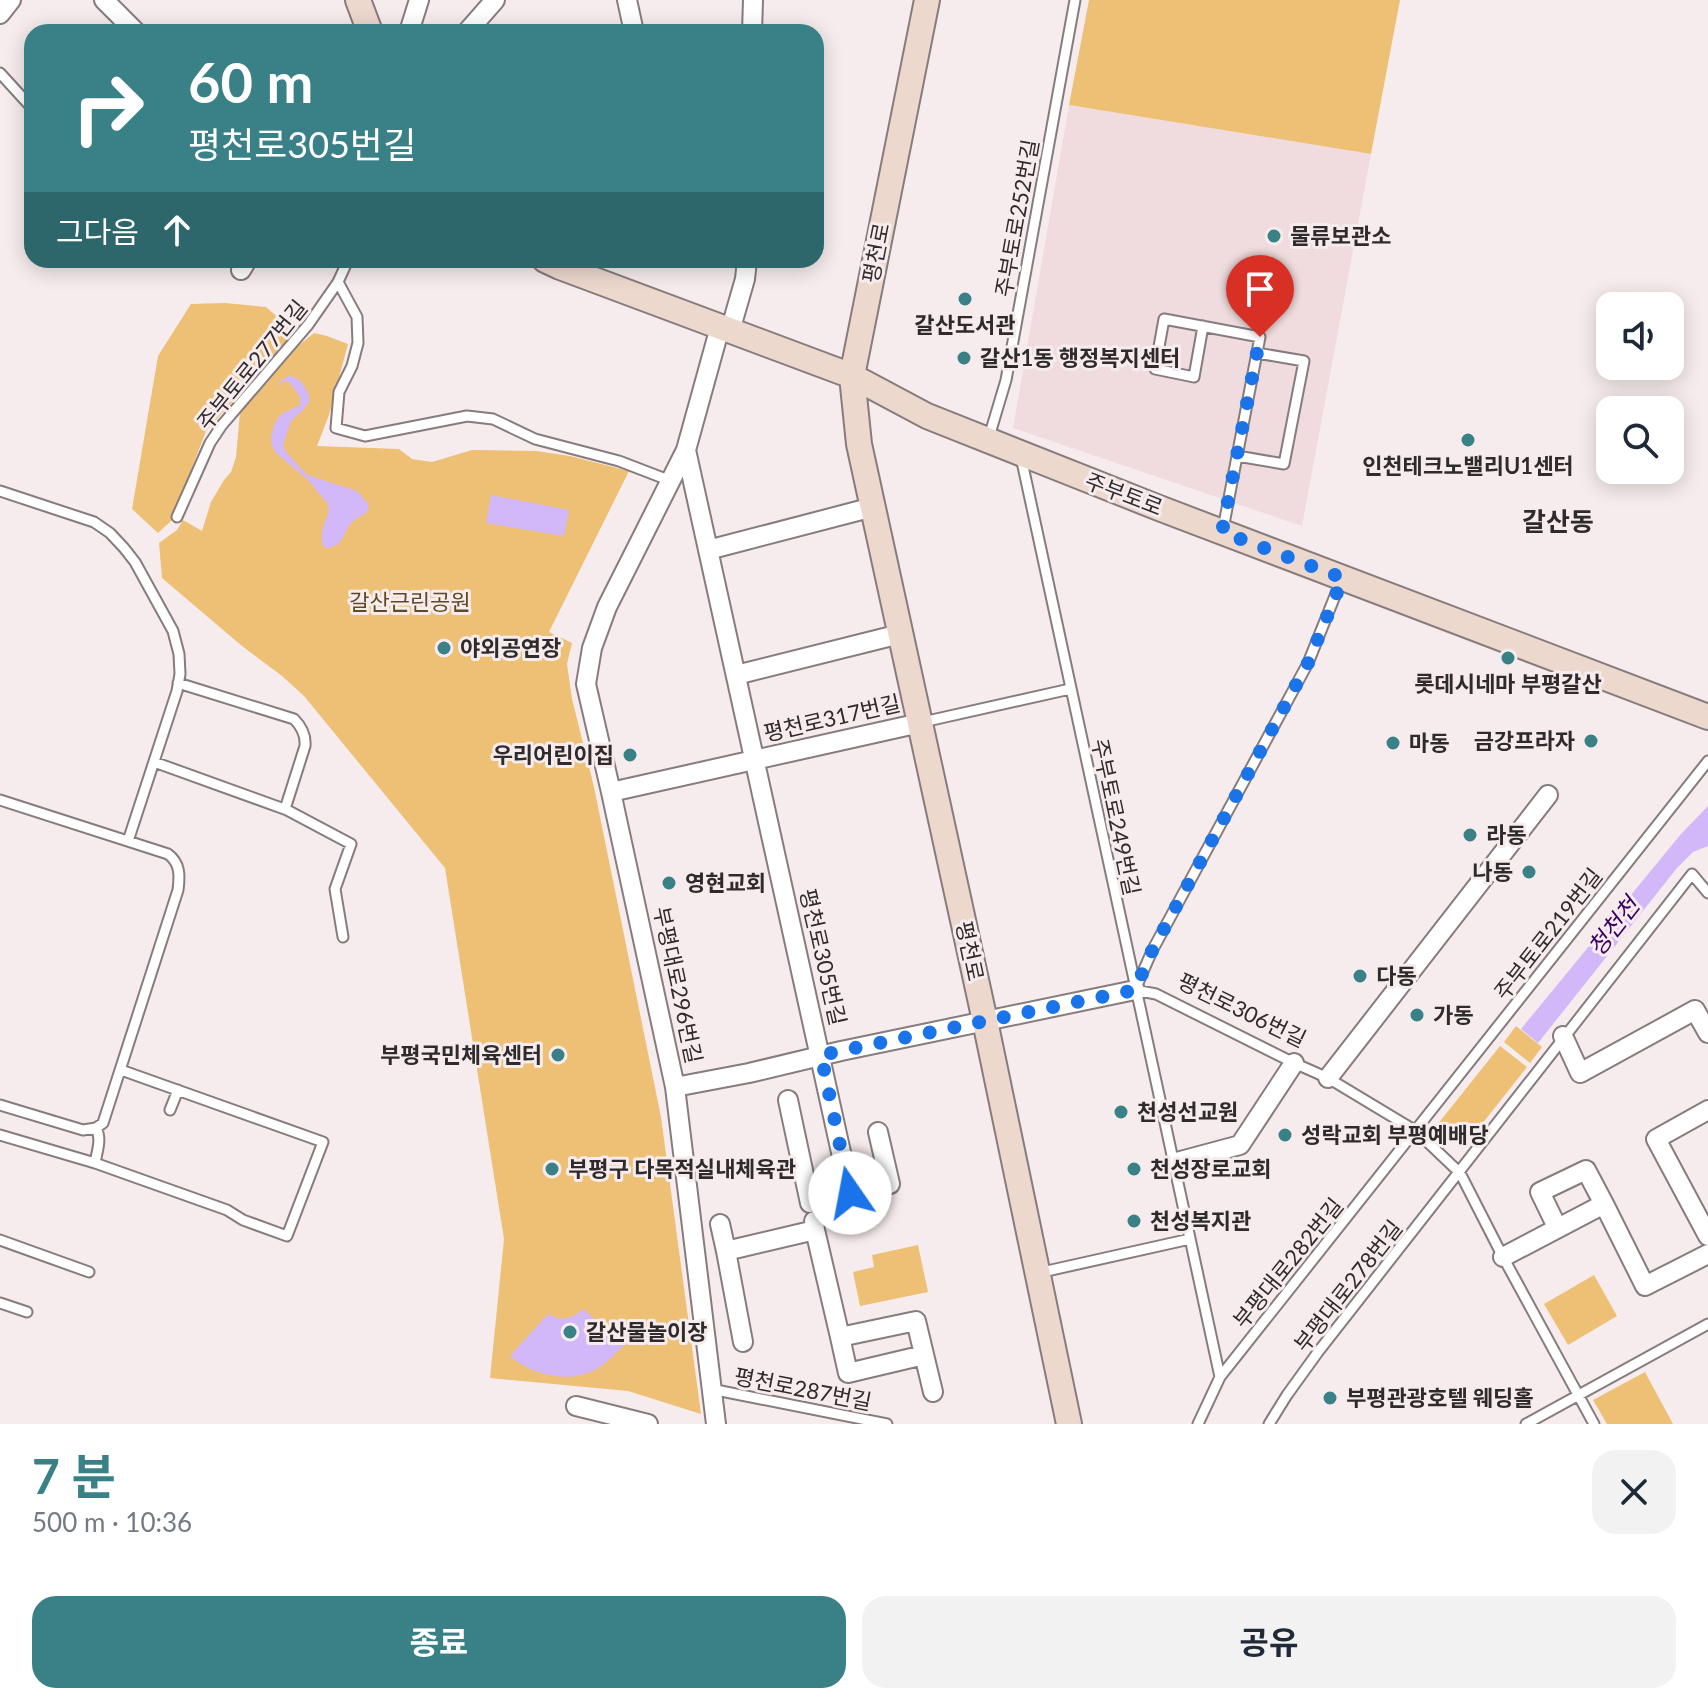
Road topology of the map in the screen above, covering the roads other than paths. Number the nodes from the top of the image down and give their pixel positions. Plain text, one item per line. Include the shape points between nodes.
1 (11, 0) edge
2 (104, 0) edge
3 (358, 0) edge
4 (419, 0) edge
5 (495, 0) edge
6 (627, 0) edge
7 (753, 0) edge
8 (927, 0) edge
9 (1075, 0) edge
10 (0, 14) edge
11 (128, 24) edge
12 (367, 24) edge
13 (412, 24) edge
14 (474, 24) edge
15 (632, 24) edge
16 (752, 24) edge
17 (0, 73) edge
18 (24, 99) edge
19 (344, 268) edge
20 (563, 268) edge
21 (746, 268) edge
22 (338, 282) junction
23 (1203, 326) junction
24 (725, 329) junction
25 (1257, 353) junction
26 (852, 376) junction
27 (988, 441) junction
28 (686, 450) junction
29 (1020, 453) junction
30 (1237, 456) junction
31 (671, 481) junction
32 (0, 491) edge
33 (873, 507) junction
34 (177, 517) dead end
35 (1222, 532) junction
36 (708, 550) junction
37 (1343, 578) junction
38 (721, 608) joint
39 (900, 634) junction
40 (736, 675) junction
41 (178, 683) junction
42 (1070, 689) junction
43 (1708, 717) edge
44 (920, 723) junction
45 (754, 760) junction
46 (1708, 761) edge
47 (154, 762) junction
48 (611, 792) junction
49 (1548, 795) dead end
50 (0, 800) edge
51 (285, 809) junction
52 (128, 841) junction
53 (778, 870) joint
54 (1708, 893) edge
55 (343, 937) dead end
56 (1135, 990) junction
57 (985, 1021) junction
58 (1708, 1033) edge
59 (1563, 1036) junction
60 (821, 1055) junction
61 (1294, 1063) junction
62 (121, 1070) junction
63 (1328, 1078) junction
64 (675, 1087) junction
65 (178, 1090) junction
66 (788, 1100) dead end
67 (0, 1105) edge
68 (170, 1110) dead end
69 (1708, 1110) edge
70 (96, 1128) junction
71 (1416, 1131) junction
72 (878, 1132) dead end
73 (0, 1135) edge
74 (95, 1163) junction
75 (1173, 1163) junction
76 (1460, 1173) junction
77 (850, 1193) junction
78 (810, 1203) junction
79 (1604, 1204) junction
80 (1702, 1210) edge
81 (720, 1224) dead end
82 (1557, 1227) junction
83 (815, 1230) junction
84 (1708, 1236) edge
85 (1190, 1239) junction
86 (0, 1240) edge
87 (726, 1251) junction
88 (1708, 1254) edge
89 (1503, 1257) junction
90 (89, 1272) dead end
91 (1038, 1273) junction
92 (0, 1303) edge
93 (27, 1312) dead end
94 (1708, 1324) edge
95 (840, 1337) junction
96 (743, 1342) dead end
97 (924, 1355) junction
98 (1220, 1377) junction
99 (711, 1389) junction
100 (933, 1392) dead end
101 (1578, 1396) junction
102 (576, 1406) dead end
103 (648, 1424) edge
104 (716, 1424) edge
105 (887, 1424) edge
106 (1069, 1424) edge
107 (1198, 1424) edge
108 (1269, 1424) edge
109 (1526, 1424) edge
110 (1594, 1424) edge

1 - 10 street
2 - 11 street
3 - 12 main road
4 - 13 street
5 - 14 street
6 - 15 street
7 - 16 street
8 - 26 main road, 평천로
9 - 27 lane, 주부토로252번길 via 1006,380
17 - 18 lane
19 - 22 lane, 주부토로277번길
20 - 24 main road, 주부토로
21 - 24 street, 부평대로296번길
22 - 31 lane via 357,317 358,343 339,392 336,428 365,436 467,416 493,419 535,439
22 - 34 lane, 주부토로277번길 via 222,425
23 - 23 lane via 1164,319 1155,369 1194,377
23 - 25 lane via 1260,337
24 - 26 main road, 주부토로
24 - 28 street, 부평대로296번길
25 - 30 lane
25 - 30 lane via 1304,361 1284,464
26 - 27 main road, 주부토로
26 - 33 main road, 평천로
27 - 29 main road, 주부토로
28 - 31 street, 부평대로296번길
28 - 36 street, 부평대로296번길
29 - 35 main road, 주부토로
29 - 42 lane, 주부토로249번길
30 - 35 lane
31 - 48 street, 부평대로296번길 via 592,648 586,684
32 - 41 lane via 94,522 124,548 173,631
33 - 36 street
33 - 39 main road, 평천로
35 - 37 main road, 주부토로
36 - 38 street, 부평대로296번길
37 - 43 main road, 주부토로
37 - 56 lane via 1308,663
38 - 40 street, 평천로317번길
39 - 40 street
39 - 44 main road, 평천로
40 - 45 street, 평천로317번길
41 - 47 lane
41 - 51 lane via 300,725 305,746
42 - 44 lane
42 - 56 lane, 주부토로249번길
44 - 45 street, 평천로317번길
44 - 57 main road, 평천로
45 - 48 street, 평천로317번길
45 - 53 street, 평천로317번길
46 - 71 lane, 주부토로219번길
47 - 51 lane
47 - 52 lane
48 - 64 street, 부평대로296번길
49 - 63 street
50 - 52 lane
51 - 55 lane via 351,844 335,889
52 - 62 lane via 168,854 180,877
53 - 60 street, 평천로305번길
54 - 59 lane, 부평대로278번길 via 1692,874
56 - 57 street, 평천로306번길
56 - 61 lane, 평천로306번길 via 1156,994
56 - 75 lane, 주부토로249번길
57 - 60 street, 평천로305번길
57 - 91 main road, 평천로
58 - 59 street via 1695,1010 1580,1073
59 - 76 lane, 부평대로278번길
60 - 64 street, 평천로305번길
60 - 77 street
61 - 63 lane, 평천로306번길
61 - 75 street via 1240,1145
62 - 65 lane
62 - 70 lane via 103,1123
63 - 71 lane, 평천로306번길
64 - 99 street, 부평대로296번길
65 - 68 lane
65 - 74 lane via 323,1142 287,1236
66 - 78 street
67 - 70 lane via 71,1128
69 - 80 street via 1656,1139
70 - 74 lane via 100,1139
71 - 76 lane, 평천로306번길
71 - 98 lane, 부평대로282번길
72 - 77 street via 890,1184
73 - 74 lane
75 - 85 lane, 주부토로249번길
76 - 89 lane
76 - 108 lane, 부평대로278번길 via 1318,1352
77 - 78 street
78 - 83 street
79 - 82 street
79 - 82 street via 1586,1170 1540,1192
79 - 88 street via 1645,1286
80 - 84 street
81 - 87 street
82 - 89 street
83 - 87 street
83 - 95 street
85 - 91 lane
85 - 98 lane, 주부토로249번길
86 - 90 lane
87 - 96 street
89 - 101 lane
91 - 106 main road, 평천로
92 - 93 lane
94 - 101 lane
95 - 97 street via 916,1321
95 - 97 street via 848,1373
97 - 100 street
98 - 107 lane, 부평대로282번길
99 - 104 street, 부평대로296번길
99 - 105 lane, 평천로287번길
101 - 109 lane
101 - 110 lane
102 - 103 street

